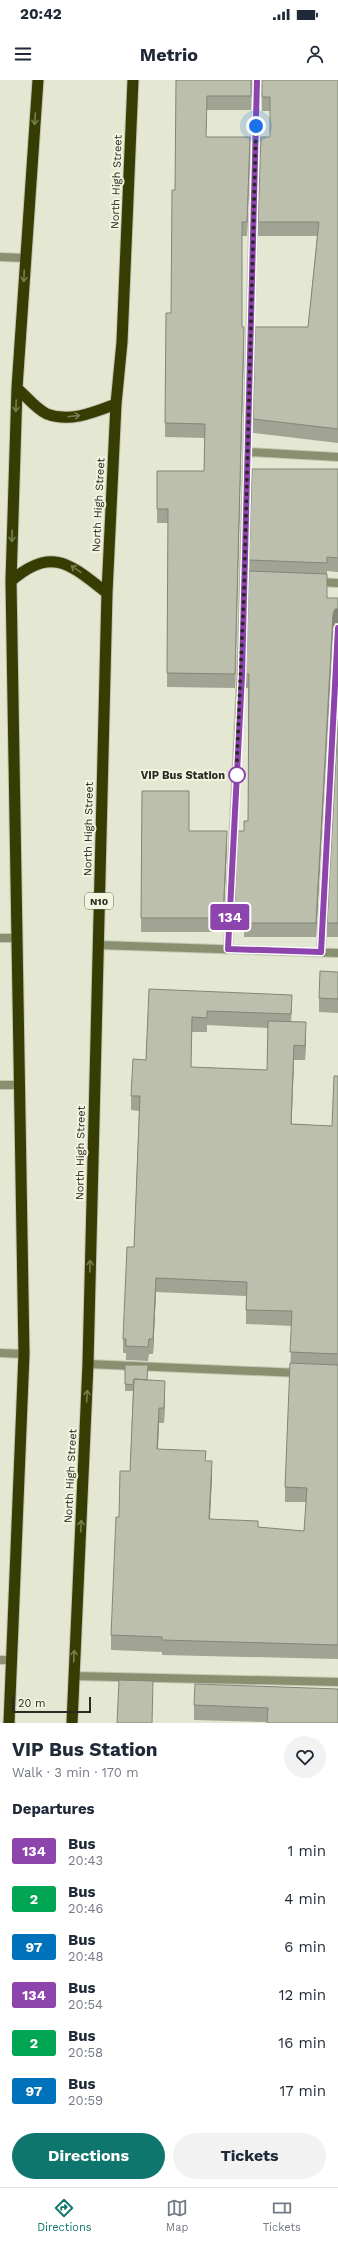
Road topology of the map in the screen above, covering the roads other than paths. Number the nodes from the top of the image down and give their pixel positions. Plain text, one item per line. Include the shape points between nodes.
1 (38, 80) edge
2 (133, 80) edge
3 (257, 80) edge
4 (0, 257) edge
5 (25, 258) junction
6 (17, 388) junction
7 (116, 404) junction
8 (248, 452) junction
9 (338, 458) edge
10 (10, 581) junction
11 (307, 582) edge
12 (338, 583) edge
13 (107, 593) junction
14 (338, 628) edge
15 (0, 938) edge
16 (17, 938) junction
17 (98, 945) junction
18 (228, 949) junction
19 (321, 952) junction
20 (338, 953) edge
21 (0, 1085) edge
22 (19, 1085) junction
23 (0, 1353) edge
24 (24, 1354) junction
25 (88, 1364) junction
26 (311, 1373) edge
27 (5, 1660) edge
28 (73, 1676) junction
29 (338, 1682) edge
30 (9, 1723) edge
31 (72, 1723) edge

1 -> 5 highway
2 - 7 highway, North High Street / N10 via 122,334
3 - 8 street
4 - 5 street
5 -> 6 highway
6 -> 7 highway via 47,414 64,417 89,414
6 -> 10 highway
7 - 13 highway, North High Street / N10
8 - 9 street
8 - 18 street via 248,579
13 -> 10 highway via 64,563 44,562 32,565
10 - 16 highway
11 - 12 street
13 - 17 highway, North High Street / N10
14 - 19 street
15 - 16 street
16 - 22 highway
17 - 18 street
25 -> 17 highway, North High Street / N10
18 - 19 street
19 - 20 street
21 - 22 street
22 - 24 highway
23 - 24 street
24 - 27 highway
25 - 26 street
28 -> 25 highway, North High Street / N10
27 - 30 highway
28 - 29 street
28 - 31 highway, North High Street / N10

